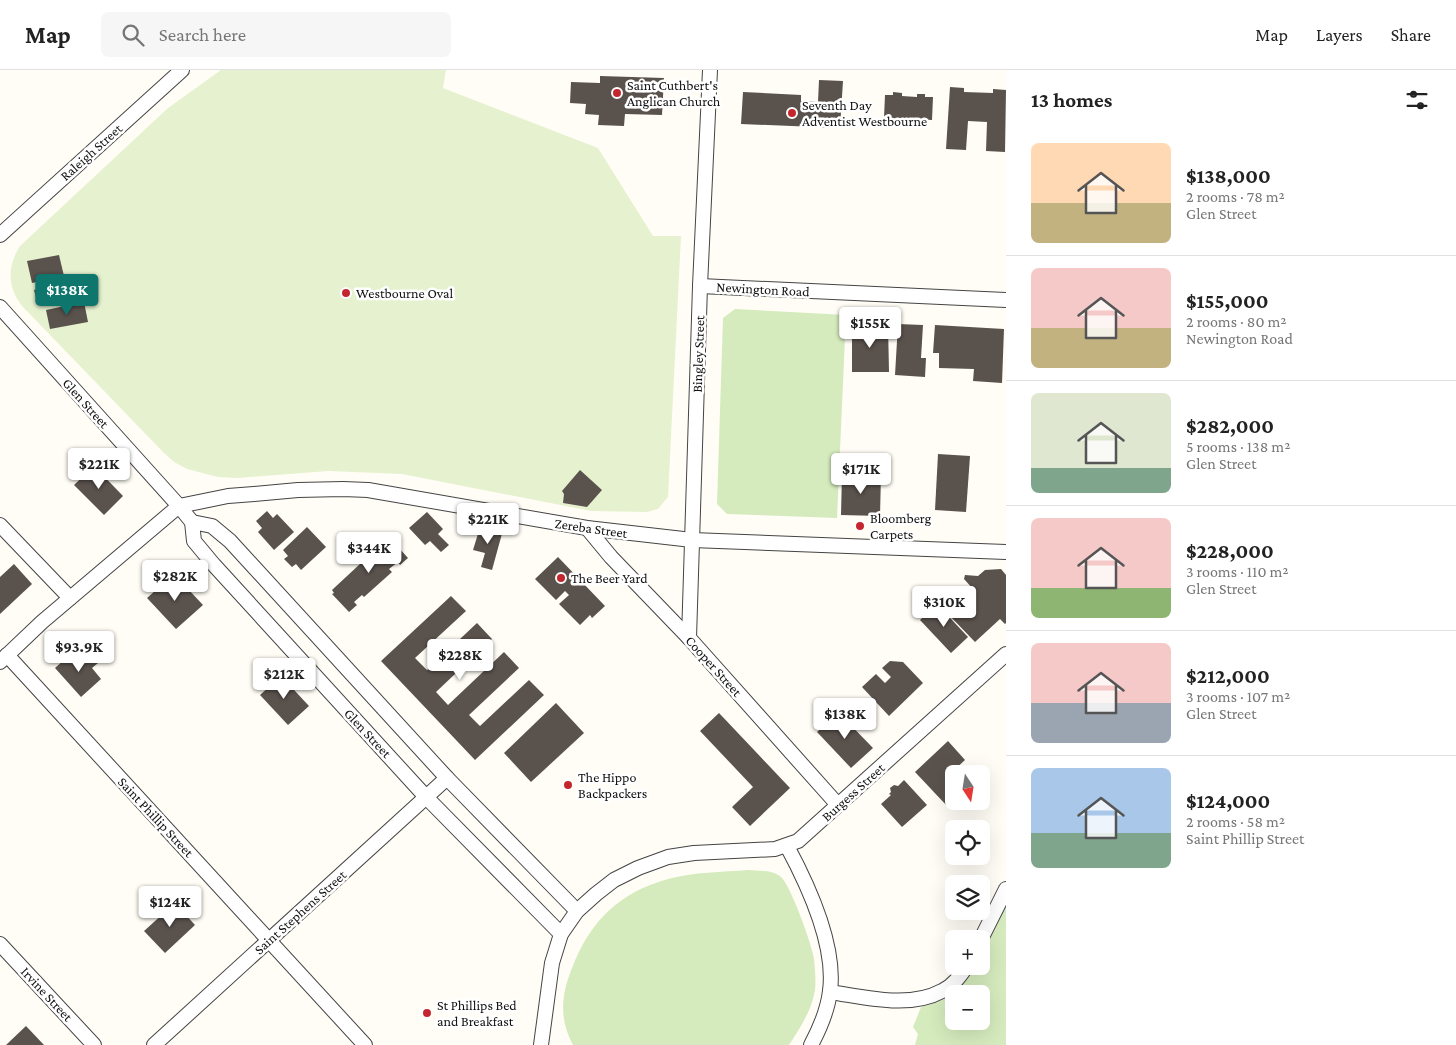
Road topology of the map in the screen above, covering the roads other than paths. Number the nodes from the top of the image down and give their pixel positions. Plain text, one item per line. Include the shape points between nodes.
1 (182, 70) edge
2 (710, 70) edge
3 (0, 235) edge
4 (700, 286) junction
5 (1006, 300) edge
6 (0, 307) edge
7 (179, 506) junction
8 (192, 522) junction
9 (0, 524) edge
10 (587, 528) junction
11 (692, 540) junction
12 (1006, 552) edge
13 (70, 598) junction
14 (689, 638) junction
15 (1006, 654) edge
16 (4, 659) edge
17 (447, 778) junction
18 (426, 797) junction
19 (838, 805) junction
20 (787, 846) junction
21 (1006, 889) edge
22 (577, 911) junction
23 (986, 930) edge
24 (561, 934) junction
25 (269, 939) junction
26 (0, 944) edge
27 (961, 975) edge
28 (830, 992) junction
29 (94, 1045) edge
30 (154, 1045) edge
31 (365, 1045) edge
32 (541, 1045) edge
33 (811, 1045) edge

1 - 3 street, Raleigh Street
2 - 4 street, Bingley Street
4 - 5 street, Newington Road
4 - 11 street, Bingley Street
6 - 7 street, Glen Street
7 - 8 street, Glen Street
7 - 10 street, Zereba Street via 228,496 298,490 368,490
7 - 13 street
8 - 17 street, Glen Street via 212,526 230,541
8 - 18 street, Glen Street via 194,541 202,552
9 - 13 street
10 - 11 street, Zereba Street
10 - 14 street, Cooper Street
11 - 12 street, Zereba Street
11 - 14 street, Bingley Street
13 - 16 street
14 - 19 street, Cooper Street
15 - 19 street, Burgess Street
16 - 25 street, Saint Phillip Street
17 - 18 street, Saint Stephens Street
17 - 22 street, Glen Street
18 - 24 street, Glen Street
18 - 25 street, Saint Stephens Street
19 - 20 street, Burgess Street via 798,841
20 - 22 street via 763,851 703,852 668,857 614,880
20 - 28 street via 809,890 826,942
21 - 23 street
22 - 24 street
24 - 32 street via 552,963
25 - 30 street, Saint Stephens Street
25 - 31 street, Saint Phillip Street
26 - 29 street, Irvine Street
27 - 28 street via 943,991 921,998 905,1000
28 - 33 street

